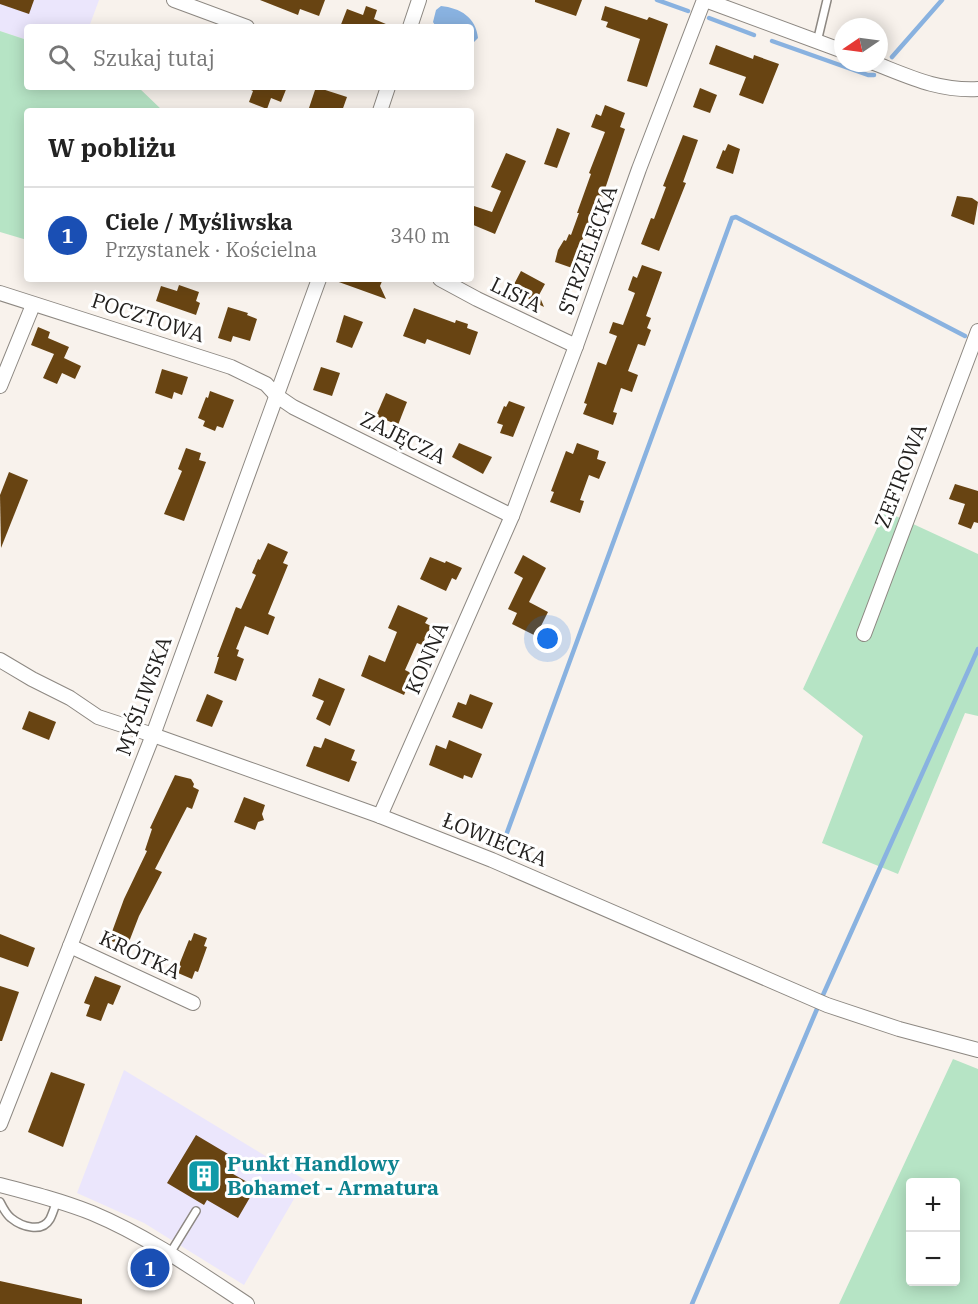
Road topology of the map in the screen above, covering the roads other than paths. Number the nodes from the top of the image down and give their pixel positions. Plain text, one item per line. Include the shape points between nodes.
1 (174, 0) edge
2 (419, 0) edge
3 (705, 0) edge
4 (827, 0) edge
5 (239, 24) edge
6 (411, 24) edge
7 (817, 42) junction
8 (834, 48) edge
9 (888, 68) edge
10 (978, 89) edge
11 (387, 90) edge
12 (381, 108) edge
13 (318, 282) edge
14 (446, 282) edge
15 (0, 293) edge
16 (33, 305) junction
17 (978, 331) edge
18 (576, 346) junction
19 (0, 386) edge
20 (277, 396) junction
21 (513, 516) junction
22 (864, 634) dead end
23 (0, 660) edge
24 (153, 735) junction
25 (380, 816) junction
26 (70, 946) junction
27 (193, 1003) dead end
28 (978, 1050) edge
29 (0, 1124) edge
30 (0, 1185) edge
31 (57, 1200) junction
32 (0, 1202) edge
33 (196, 1211) dead end
34 (169, 1254) junction
35 (247, 1304) edge

1 - 5 street
2 - 6 street
3 - 7 street
3 - 18 street, STRZELECKA
4 - 7 lane
7 - 8 street
9 - 10 street via 949,89
11 - 12 street
13 - 20 street, MYŚLIWSKA
14 - 18 street, LISIA
15 - 16 street, POCZTOWA
16 - 19 street
16 - 20 street, POCZTOWA via 231,367 266,384
17 - 22 street, ZEFIROWA
18 - 21 street, STRZELECKA
20 - 21 street, ZAJĘCZA
20 - 24 street, MYŚLIWSKA
21 - 25 street, KONNA
23 - 24 street, ŁOWIECKA via 98,717
24 - 25 street, ŁOWIECKA
24 - 26 street, MYŚLIWSKA
25 - 28 street, ŁOWIECKA via 828,1005
26 - 27 street, KRÓTKA
26 - 29 street, MYŚLIWSKA
30 - 31 street
31 - 32 lane via 50,1219 36,1228 10,1218
31 - 34 street via 106,1220
33 - 34 lane
34 - 35 street

